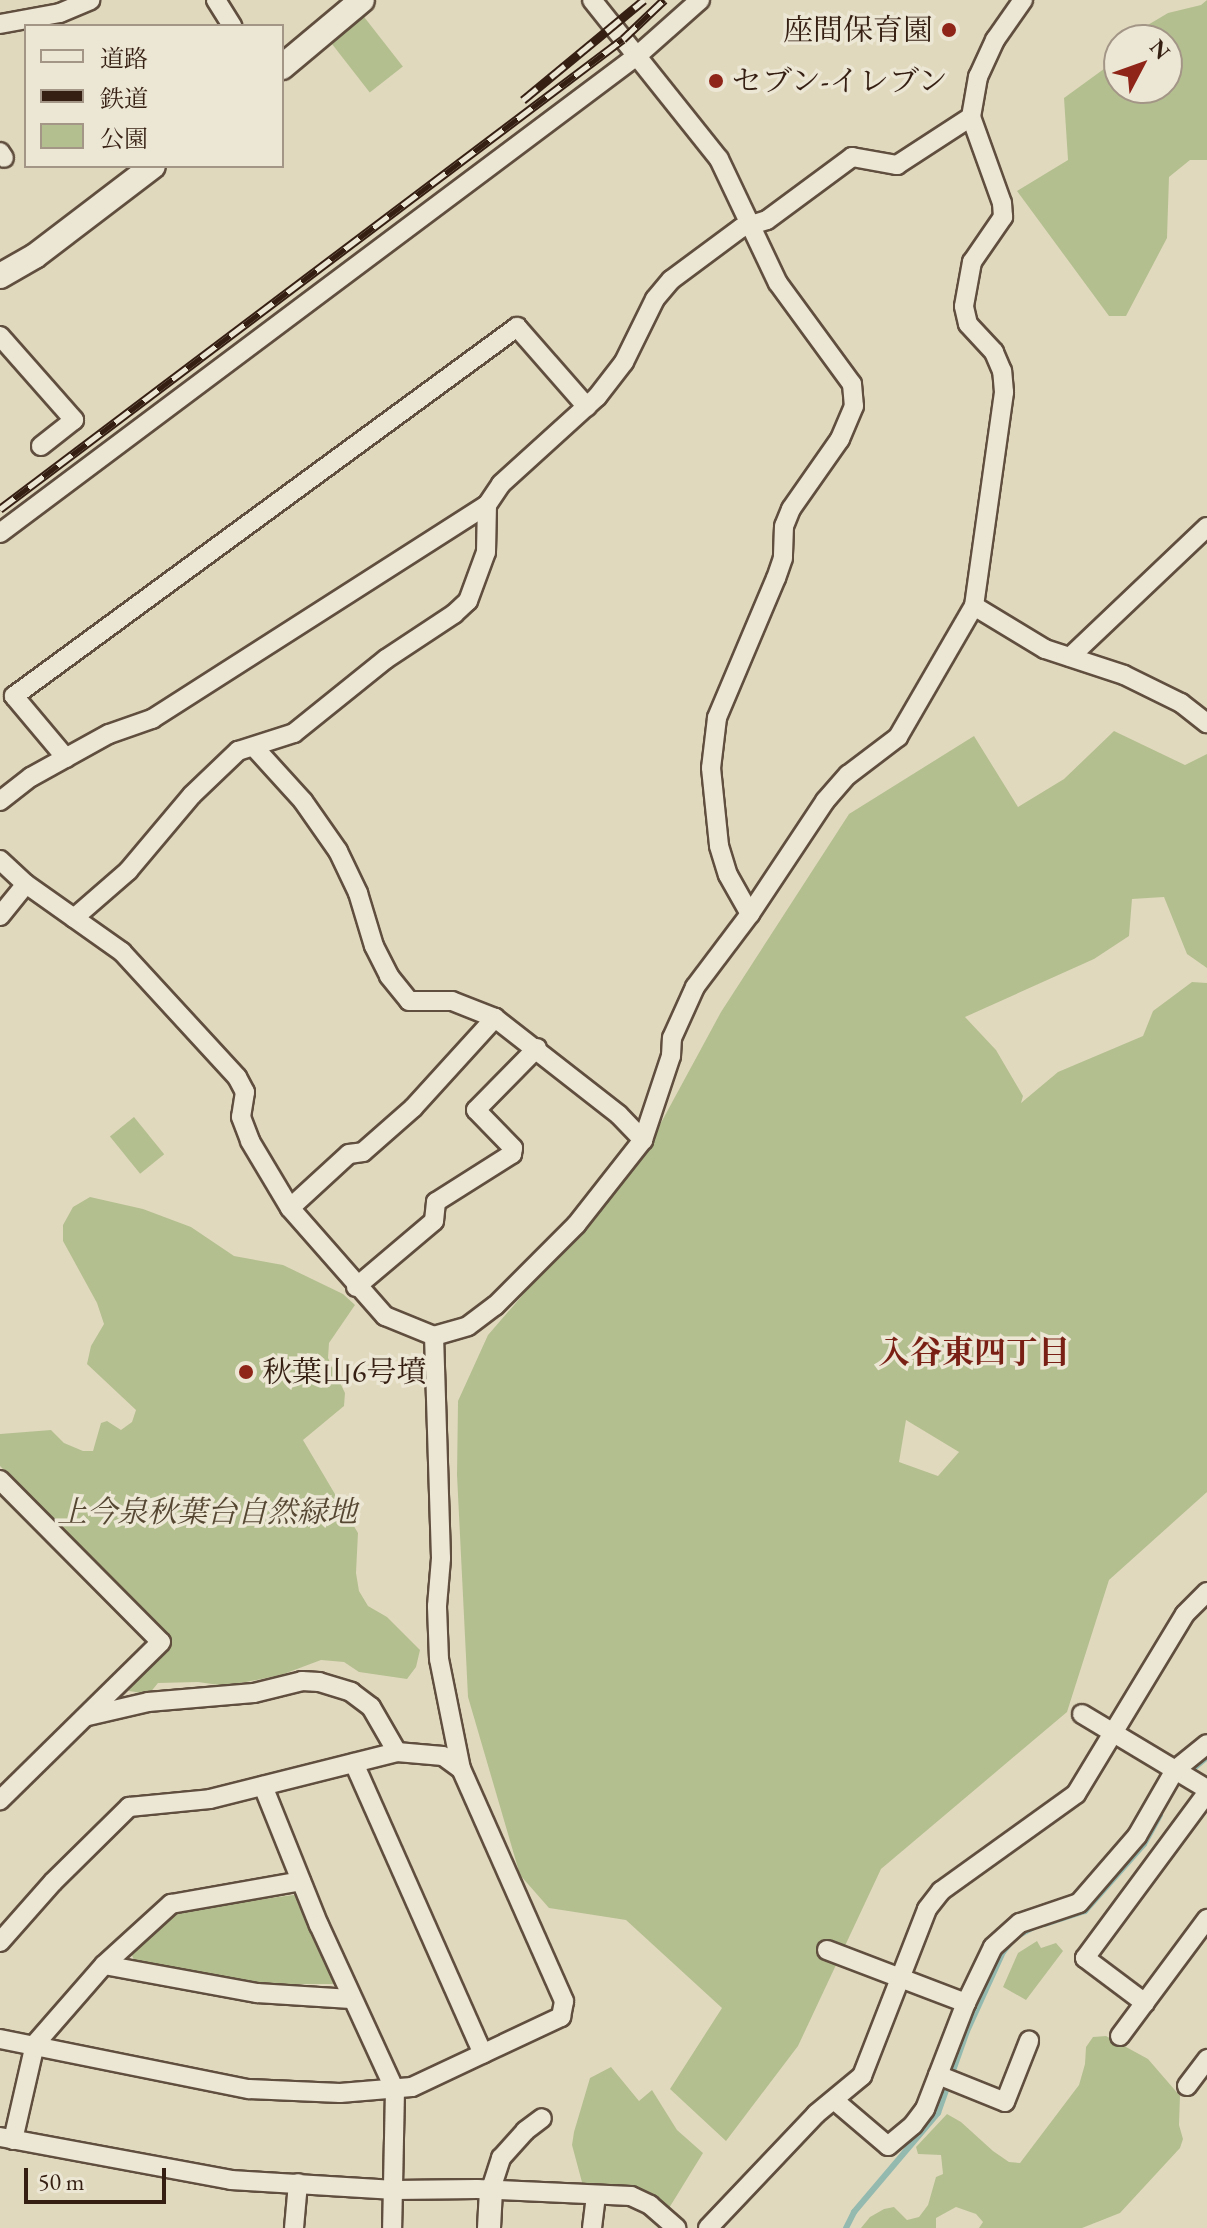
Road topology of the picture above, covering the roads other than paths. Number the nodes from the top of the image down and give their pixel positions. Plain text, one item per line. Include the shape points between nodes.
1 (90, 0) edge
2 (216, 0) edge
3 (362, 0) edge
4 (592, 0) edge
5 (700, 0) edge
6 (1023, 0) edge
7 (0, 24) edge
8 (231, 24) edge
9 (638, 55) junction
10 (284, 65) edge
11 (971, 117) junction
12 (150, 168) edge
13 (752, 224) junction
14 (0, 276) edge
15 (0, 336) edge
16 (587, 407) junction
17 (41, 446) dead end
18 (487, 505) junction
19 (1207, 527) edge
20 (0, 533) edge
21 (974, 606) junction
22 (1070, 657) junction
23 (1207, 723) edge
24 (254, 747) junction
25 (66, 758) junction
26 (0, 801) edge
27 (0, 860) edge
28 (26, 884) junction
29 (750, 914) junction
30 (0, 916) edge
31 (74, 918) junction
32 (495, 1018) junction
33 (537, 1048) junction
34 (643, 1140) junction
35 (290, 1208) junction
36 (356, 1287) junction
37 (434, 1336) junction
38 (0, 1480) edge
39 (1207, 1592) edge
40 (1082, 1714) dead end
41 (88, 1716) junction
42 (1114, 1733) junction
43 (1207, 1744) edge
44 (397, 1752) junction
45 (354, 1763) junction
46 (461, 1769) junction
47 (1178, 1772) junction
48 (263, 1786) junction
49 (1204, 1788) edge
50 (0, 1800) edge
51 (301, 1881) junction
52 (1207, 1919) edge
53 (0, 1942) edge
54 (827, 1950) dead end
55 (104, 1965) junction
56 (900, 1978) junction
57 (351, 1999) junction
58 (966, 2003) junction
59 (1145, 2003) junction
60 (1120, 2036) dead end
61 (0, 2039) edge
62 (1029, 2041) dead end
63 (35, 2044) junction
64 (483, 2054) junction
65 (1207, 2059) edge
66 (947, 2078) junction
67 (1187, 2086) dead end
68 (395, 2090) junction
69 (834, 2100) junction
70 (542, 2118) dead end
71 (7, 2138) edge
72 (298, 2183) junction
73 (491, 2189) junction
74 (395, 2190) junction
75 (596, 2196) junction
76 (294, 2228) edge
77 (392, 2228) edge
78 (489, 2228) edge
79 (592, 2228) edge
80 (676, 2228) edge
81 (708, 2228) edge

1 - 7 street via 60,13
2 - 8 street
3 - 10 main road
4 - 9 street
5 - 9 street
6 - 11 street via 978,77
9 - 13 street via 719,159
9 - 20 street
11 - 13 street via 897,165 852,157 767,220
11 - 21 street via 1003,217 972,262 964,306 968,324 994,352 1004,392
12 - 14 main road via 35,256
13 - 16 street via 671,280 655,299 624,362
13 - 29 street via 778,283 852,384 854,406 840,439 791,509 776,578 717,718 711,768 719,846
15 - 17 street via 74,420
16 - 18 street via 501,484
16 - 25 street via 517,327 14,696
18 - 24 street via 486,552 468,601 294,733
18 - 25 street via 152,719 109,734
19 - 22 street
21 - 22 street via 1045,649
21 - 29 street via 898,737 848,775 825,801
22 - 23 street via 1124,675 1181,703
24 - 31 street via 238,751 192,795 128,871
24 - 32 street via 303,801 338,851 374,946 409,1001 452,1001
25 - 26 street
27 - 28 street
28 - 30 street
28 - 31 street
29 - 34 street via 689,1000 672,1038
31 - 35 street via 122,952 237,1077 245,1092 241,1117 250,1141
32 - 33 street
32 - 35 street via 413,1108 363,1152 349,1154
33 - 34 street
33 - 36 street via 476,1110 513,1148 512,1154 436,1202 434,1221
34 - 37 street via 576,1225 495,1306 468,1326
35 - 36 street
36 - 37 street via 385,1316
37 - 46 street via 439,1659
38 - 41 street via 161,1642
39 - 42 street via 1185,1614
40 - 42 street
41 - 44 street via 148,1702 319,1682 351,1692 371,1707
41 - 50 street
42 - 47 street
42 - 56 street via 1076,1794 941,1891 927,1909
43 - 47 street
44 - 45 street
44 - 46 street via 443,1756
45 - 48 street
45 - 64 street
46 - 64 street via 564,2001 561,2017
47 - 49 street
47 - 58 street via 1137,1836 1079,1903 1038,1915 1002,1936
48 - 51 street
48 - 53 street via 210,1799 129,1807
49 - 59 street via 1085,1958
51 - 55 street via 171,1904
51 - 57 street
52 - 59 street
54 - 56 street
55 - 57 street via 257,1993
55 - 63 street
56 - 58 street
56 - 69 street via 862,2076
57 - 68 street
58 - 66 street
59 - 60 street
61 - 63 street
62 - 66 street via 1005,2102
63 - 68 street via 249,2089
63 - 71 street
64 - 68 street
65 - 67 street
66 - 69 street via 913,2125 888,2146
68 - 74 street
69 - 81 street
70 - 73 street via 501,2158
71 - 72 street via 231,2180
72 - 74 street
72 - 76 street
73 - 74 street
73 - 75 street
73 - 78 street
74 - 77 street
75 - 79 street
75 - 80 street via 638,2197

